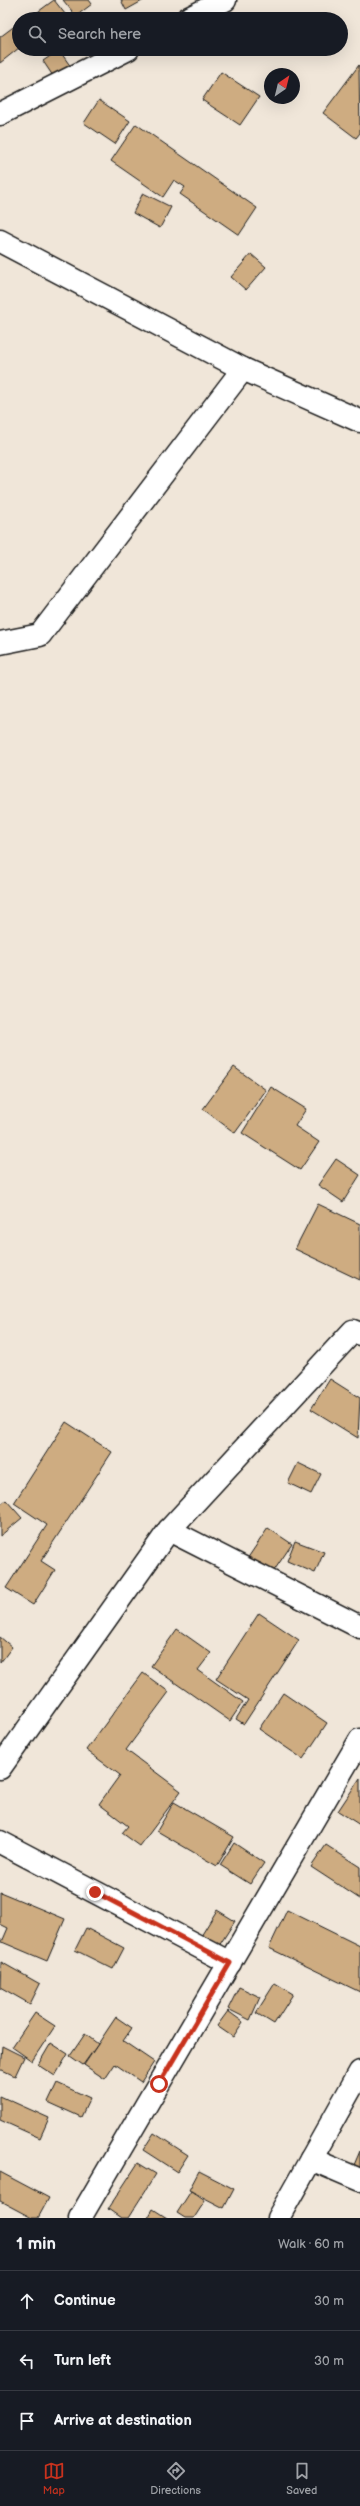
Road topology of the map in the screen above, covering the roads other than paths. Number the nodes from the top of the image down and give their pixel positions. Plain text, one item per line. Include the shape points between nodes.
1 (225, 0) edge
2 (201, 12) edge
3 (114, 56) edge
4 (0, 114) edge
5 (0, 241) edge
6 (243, 369) junction
7 (360, 421) edge
8 (0, 643) edge
9 (358, 1329) edge
10 (169, 1530) junction
11 (360, 1627) edge
12 (360, 1740) edge
13 (0, 1768) edge
14 (0, 1842) edge
15 (230, 1963) junction
16 (360, 2072) edge
17 (311, 2159) junction
18 (360, 2180) edge
19 (80, 2218) edge
20 (278, 2218) edge

1 - 2 street
3 - 4 street
5 - 6 street
6 - 7 street
6 - 8 street via 40,635
9 - 10 street
10 - 11 street
10 - 13 street
12 - 15 street
14 - 15 street
15 - 19 street
16 - 17 street
17 - 18 street
17 - 20 street

